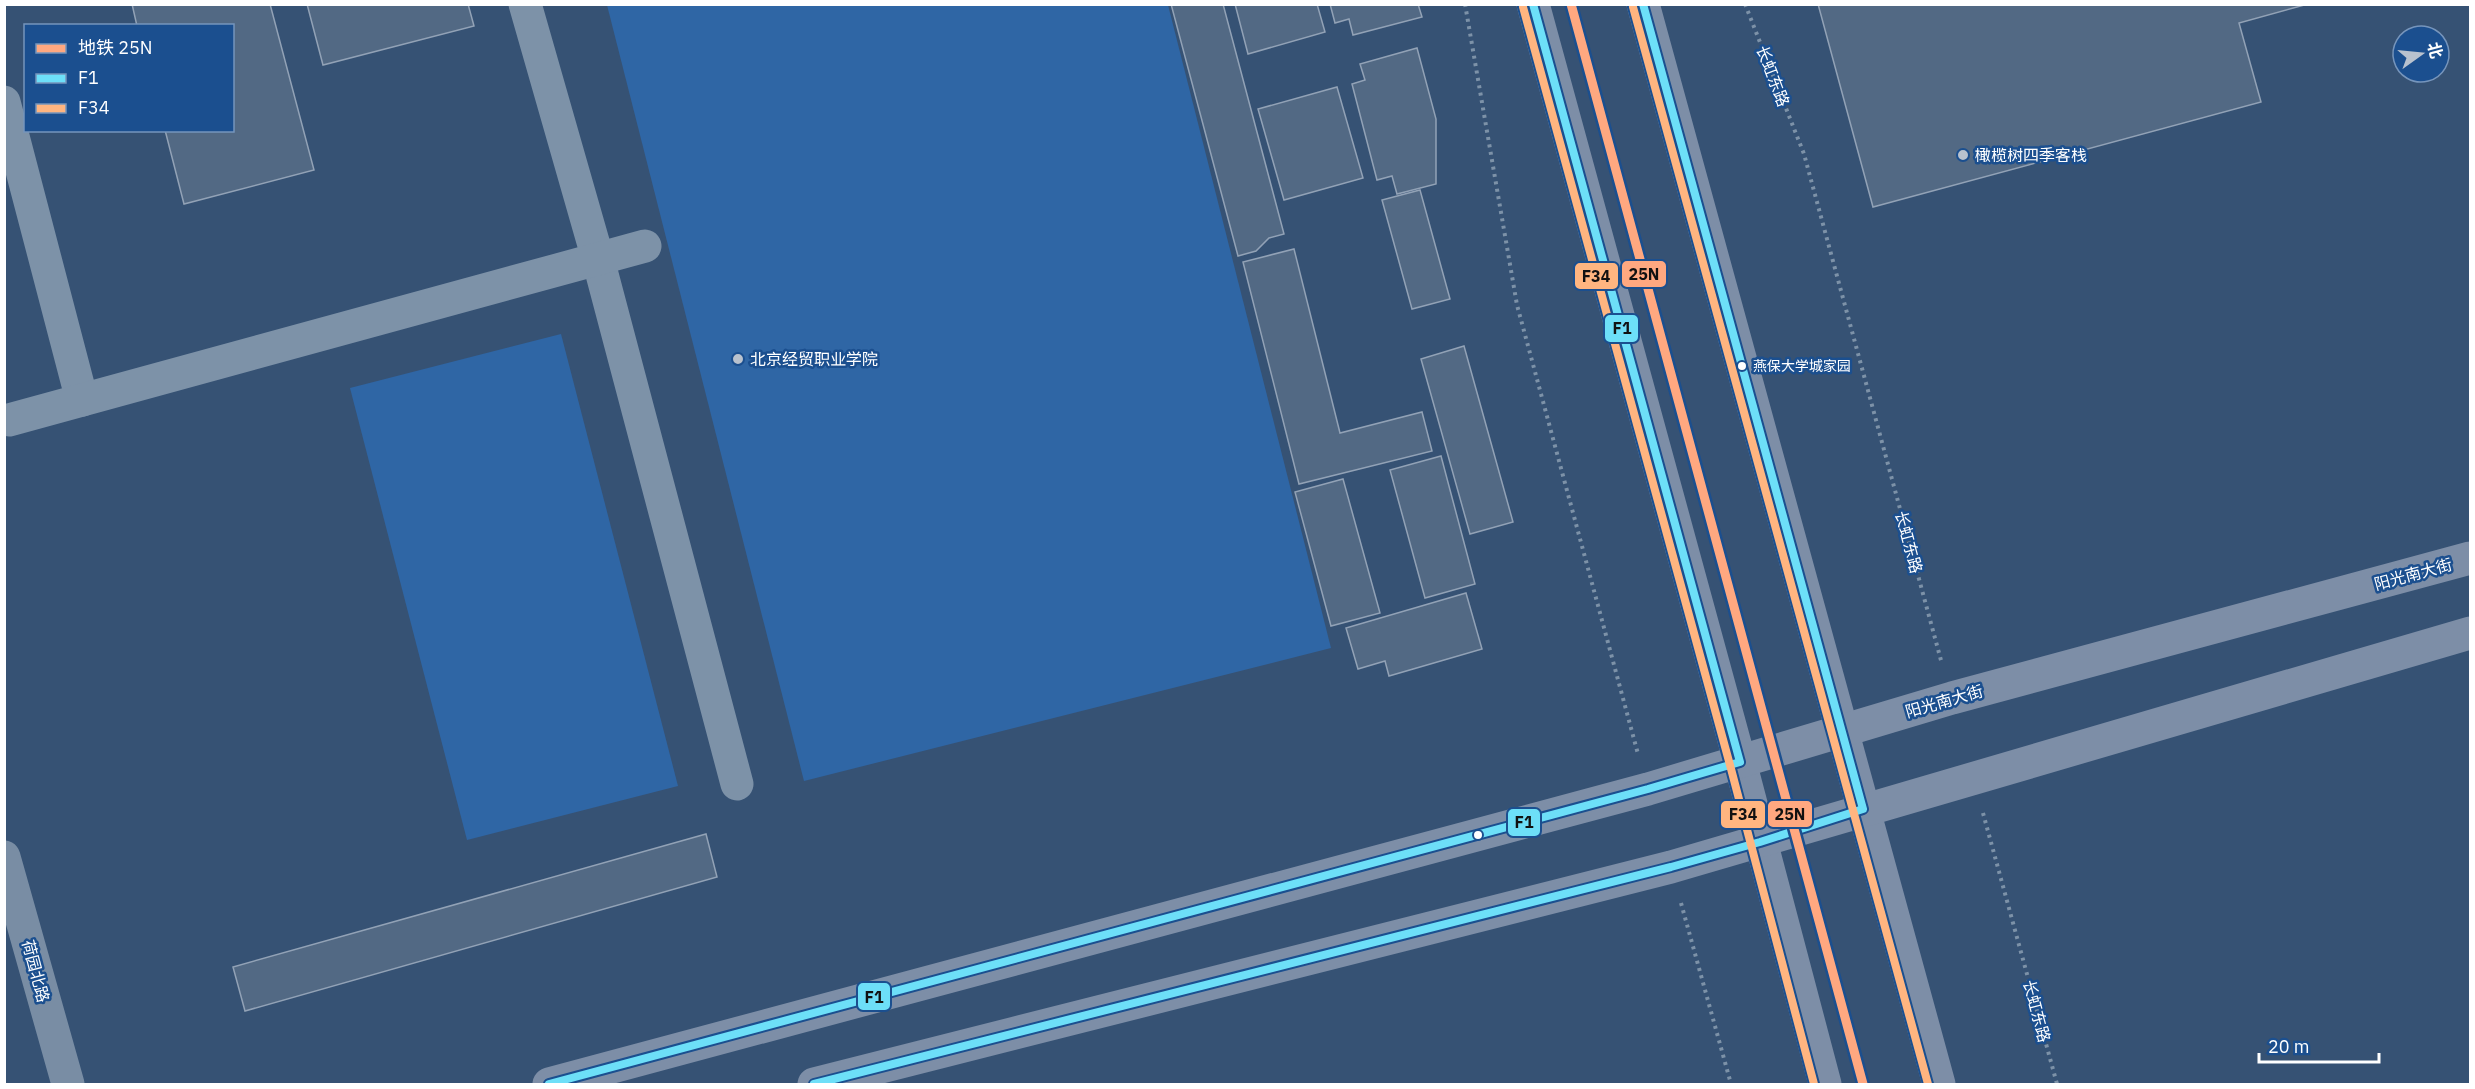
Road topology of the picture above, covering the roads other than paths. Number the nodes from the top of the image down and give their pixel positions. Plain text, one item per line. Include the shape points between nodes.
1 (525, 4) edge
2 (1533, 4) edge
3 (1643, 4) edge
4 (4, 102) edge
5 (645, 246) dead end
6 (598, 259) junction
7 (82, 400) junction
8 (9, 420) dead end
9 (2470, 558) edge
10 (2470, 633) edge
11 (1842, 731) junction
12 (1740, 762) junction
13 (737, 784) dead end
14 (1863, 809) junction
15 (1760, 842) junction
16 (4, 857) edge
17 (68, 1084) edge
18 (549, 1084) edge
19 (814, 1084) edge
20 (1825, 1084) edge
21 (1939, 1084) edge

1 - 6 street
2 - 12 main road
3 - 11 main road
4 - 7 street
5 - 6 street
6 - 7 street
6 - 13 street
7 - 8 street
9 - 11 main road, 阳光南大街
10 - 14 main road
11 - 12 main road, 阳光南大街
11 - 14 main road
12 - 15 main road
12 - 18 main road, 阳光南大街
14 - 15 main road
14 - 21 main road
15 - 19 main road
15 - 20 main road
16 - 17 street, 荷园北路

